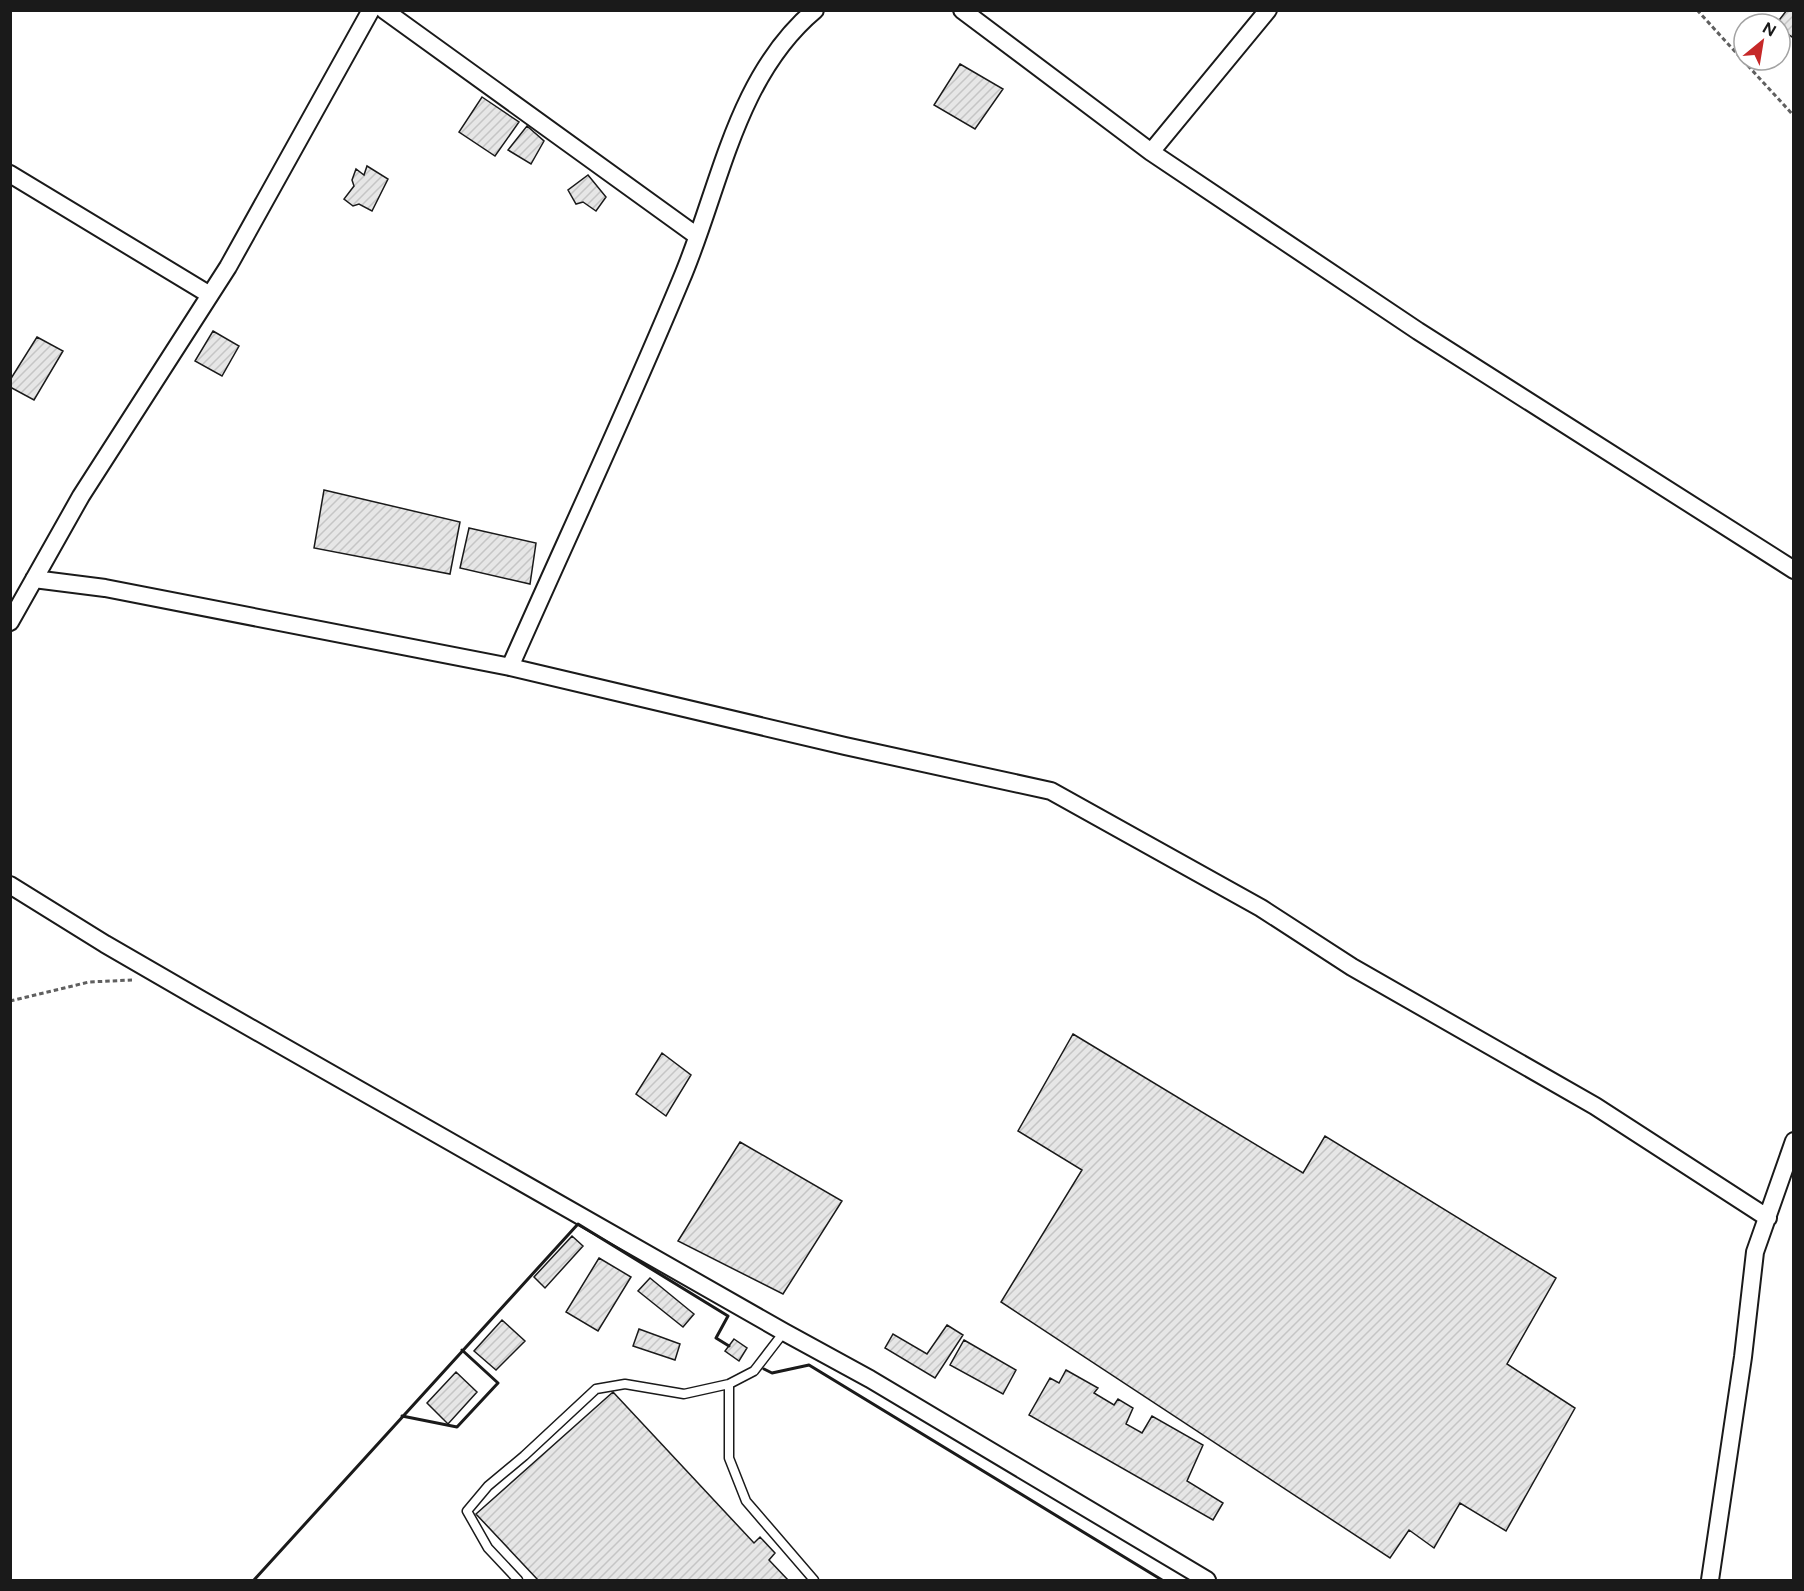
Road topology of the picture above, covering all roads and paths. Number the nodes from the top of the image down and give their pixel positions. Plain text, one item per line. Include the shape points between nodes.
1 (371, 10) edge
2 (384, 10) edge
3 (815, 10) edge
4 (962, 10) edge
5 (1268, 10) edge
6 (1696, 10) edge
7 (1794, 116) edge
8 (1151, 152) junction
9 (10, 174) edge
10 (697, 236) junction
11 (210, 295) junction
12 (1794, 570) edge
13 (34, 579) junction
14 (10, 622) edge
15 (510, 667) junction
16 (10, 885) edge
17 (164, 978) junction
18 (10, 1001) edge
19 (1794, 1141) edge
20 (1768, 1218) junction
21 (784, 1332) junction
22 (729, 1384) junction
23 (518, 1581) edge
24 (814, 1581) edge
25 (1207, 1581) edge
26 (1710, 1581) edge

1 - 11 street
2 - 10 street
3 - 10 street via 771,59 751,93
4 - 8 street
5 - 8 street
6 - 7 path
8 - 12 street via 1418,331
9 - 11 street
10 - 15 street
11 - 13 street via 81,496
13 - 14 street
13 - 15 street via 105,588
15 - 20 street via 1051,791 1261,908 1352,967 1595,1106
16 - 17 street
17 - 18 path via 89,982
17 - 21 street
19 - 20 street
20 - 26 street via 1755,1252
21 - 22 lane via 754,1371
21 - 25 street via 870,1379
22 - 23 lane via 684,1394 625,1384 596,1389 488,1486 467,1511 488,1548
22 - 24 lane via 729,1458 746,1501

